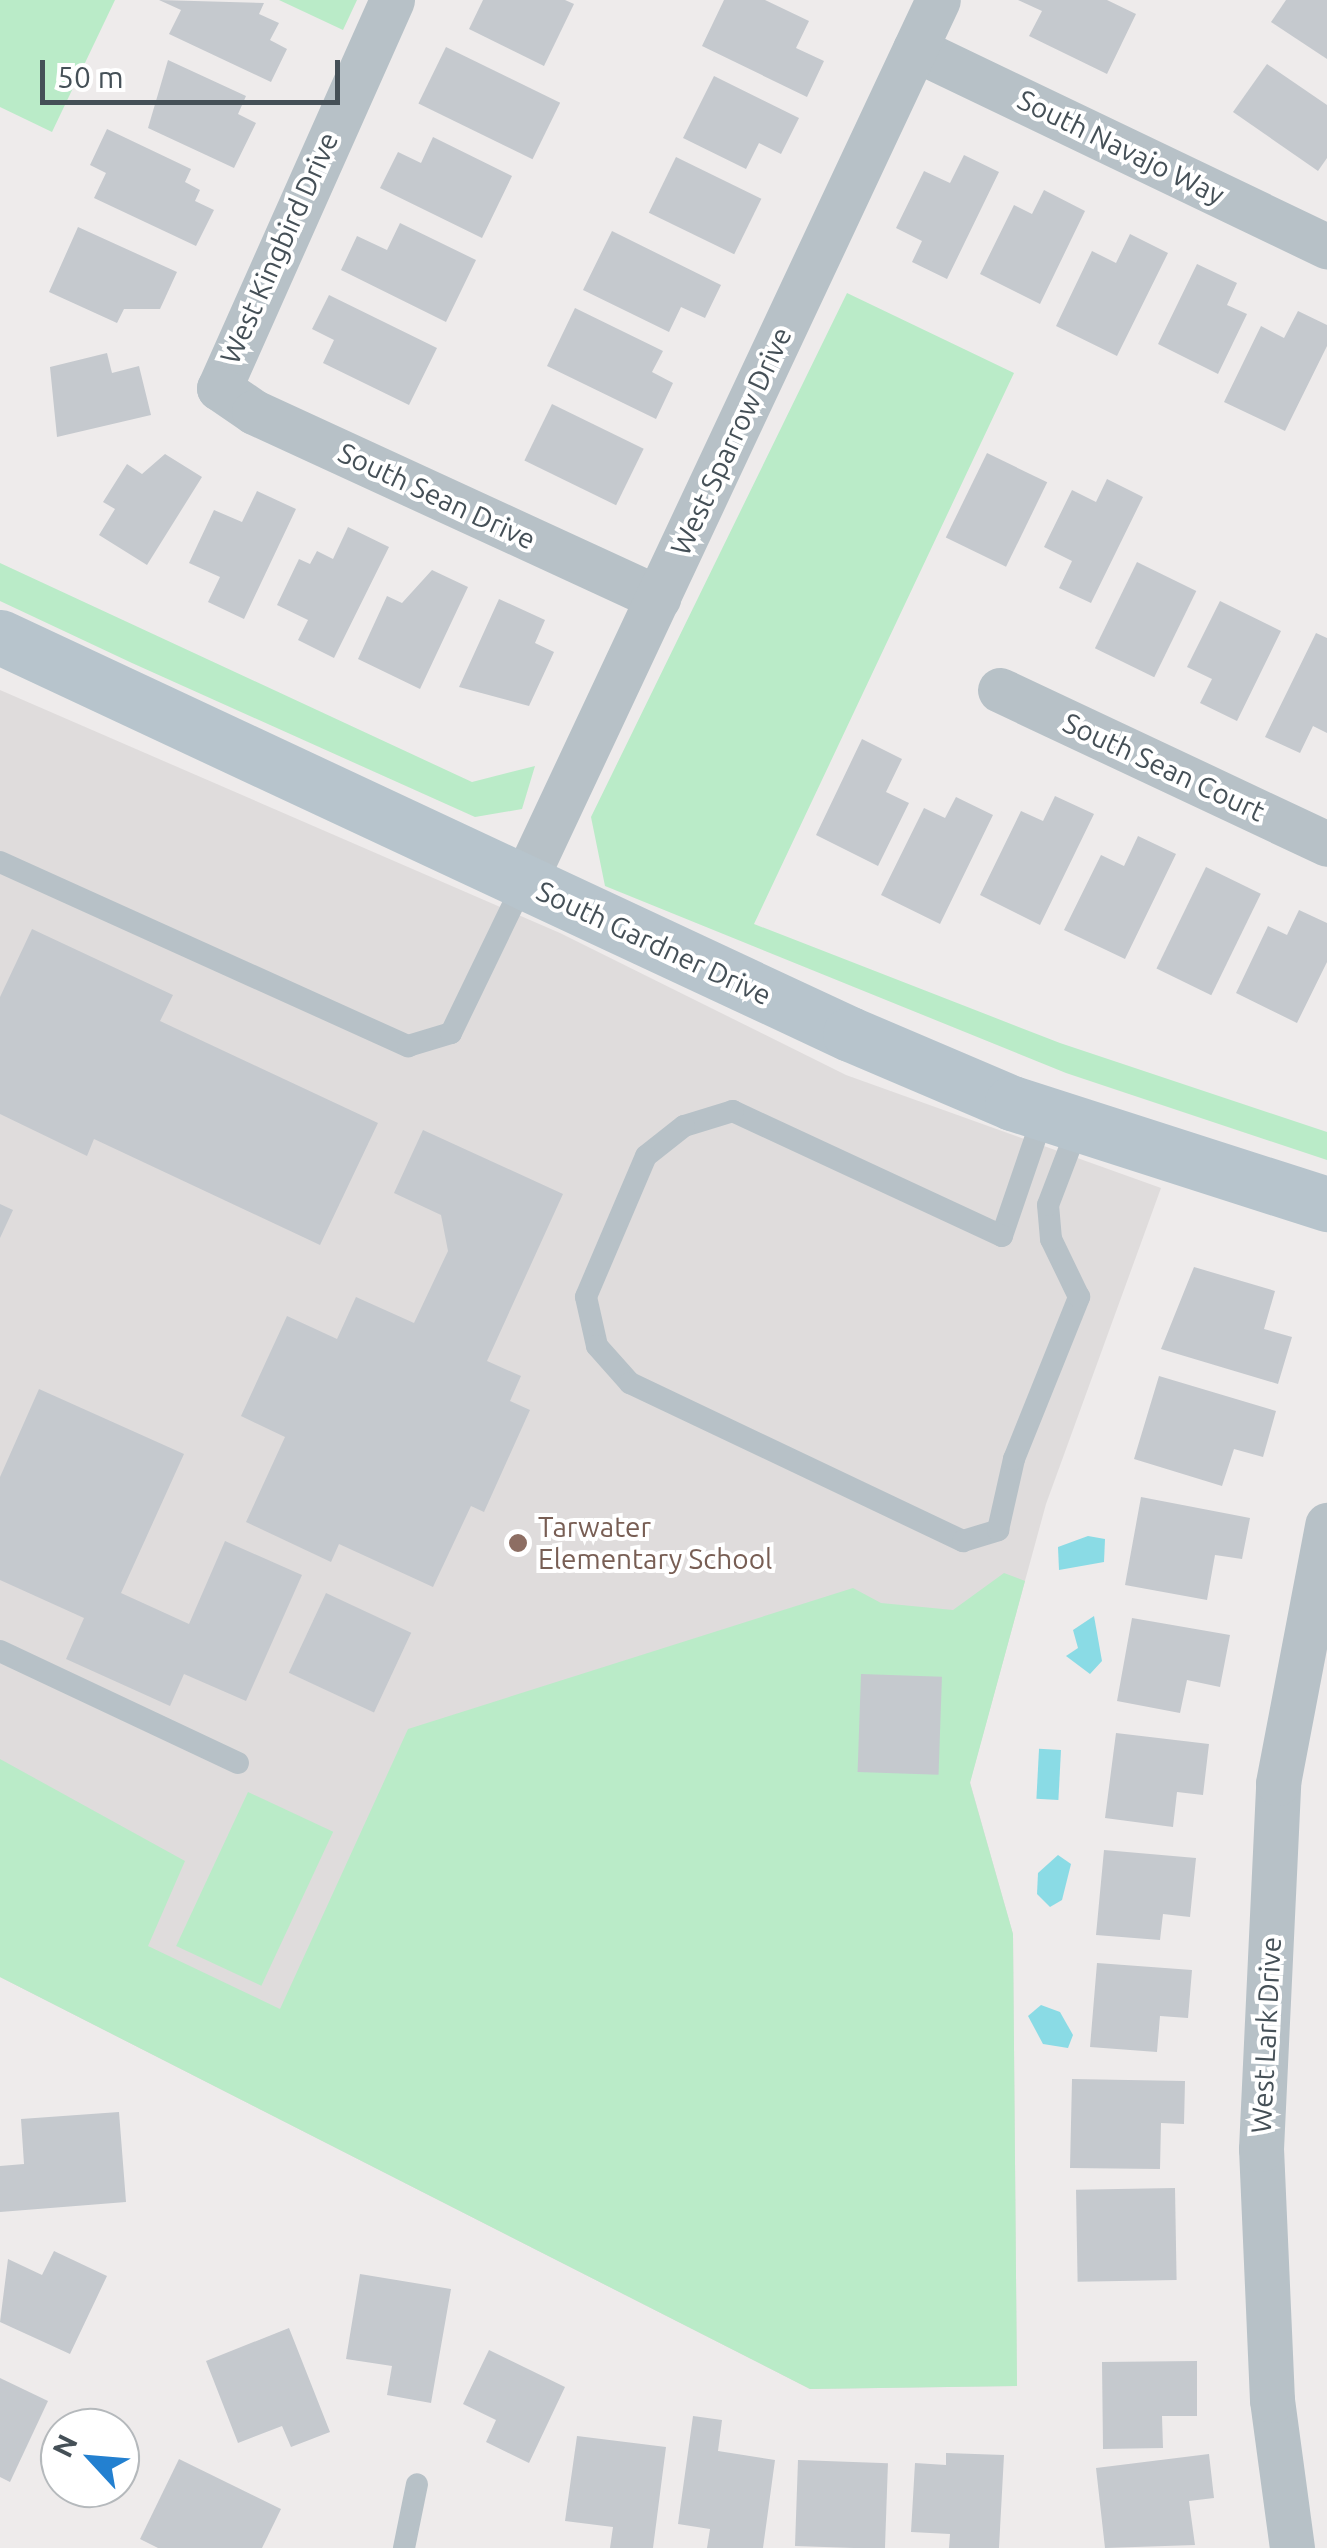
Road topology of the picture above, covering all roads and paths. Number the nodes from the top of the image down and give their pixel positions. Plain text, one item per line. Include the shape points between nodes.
1 (392, 0) edge
2 (938, 0) edge
3 (915, 49) junction
4 (1327, 246) edge
5 (219, 388) joint
6 (658, 598) junction
7 (0, 637) edge
8 (1000, 690) dead end
9 (1327, 844) edge
10 (0, 862) edge
11 (524, 882) junction
12 (1061, 1118) junction
13 (1327, 1204) edge
14 (1327, 1525) edge
15 (0, 1651) edge
16 (238, 1762) dead end
17 (417, 2484) dead end
18 (404, 2548) edge
19 (1292, 2548) edge

1 - 5 street, West Kingbird Drive
2 - 3 street, West Sparrow Drive
3 - 4 street, South Navajo Way
3 - 6 street, West Sparrow Drive
5 - 6 street, South Sean Drive via 254,412
6 - 11 street, West Sparrow Drive
7 - 11 street, South Gardner Drive
8 - 9 street, South Sean Court
10 - 11 lane via 408,1046 451,1033
11 - 12 street, South Gardner Drive
12 - 12 lane via 1002,1236 733,1111 684,1126 646,1156 586,1297 598,1346 630,1383 963,1540 998,1530 1014,1459 1079,1297 1052,1239 1048,1205
12 - 13 street, South Gardner Drive
14 - 19 street, West Lark Drive via 1278,1783 1261,2149 1272,2400
15 - 16 lane
17 - 18 lane

